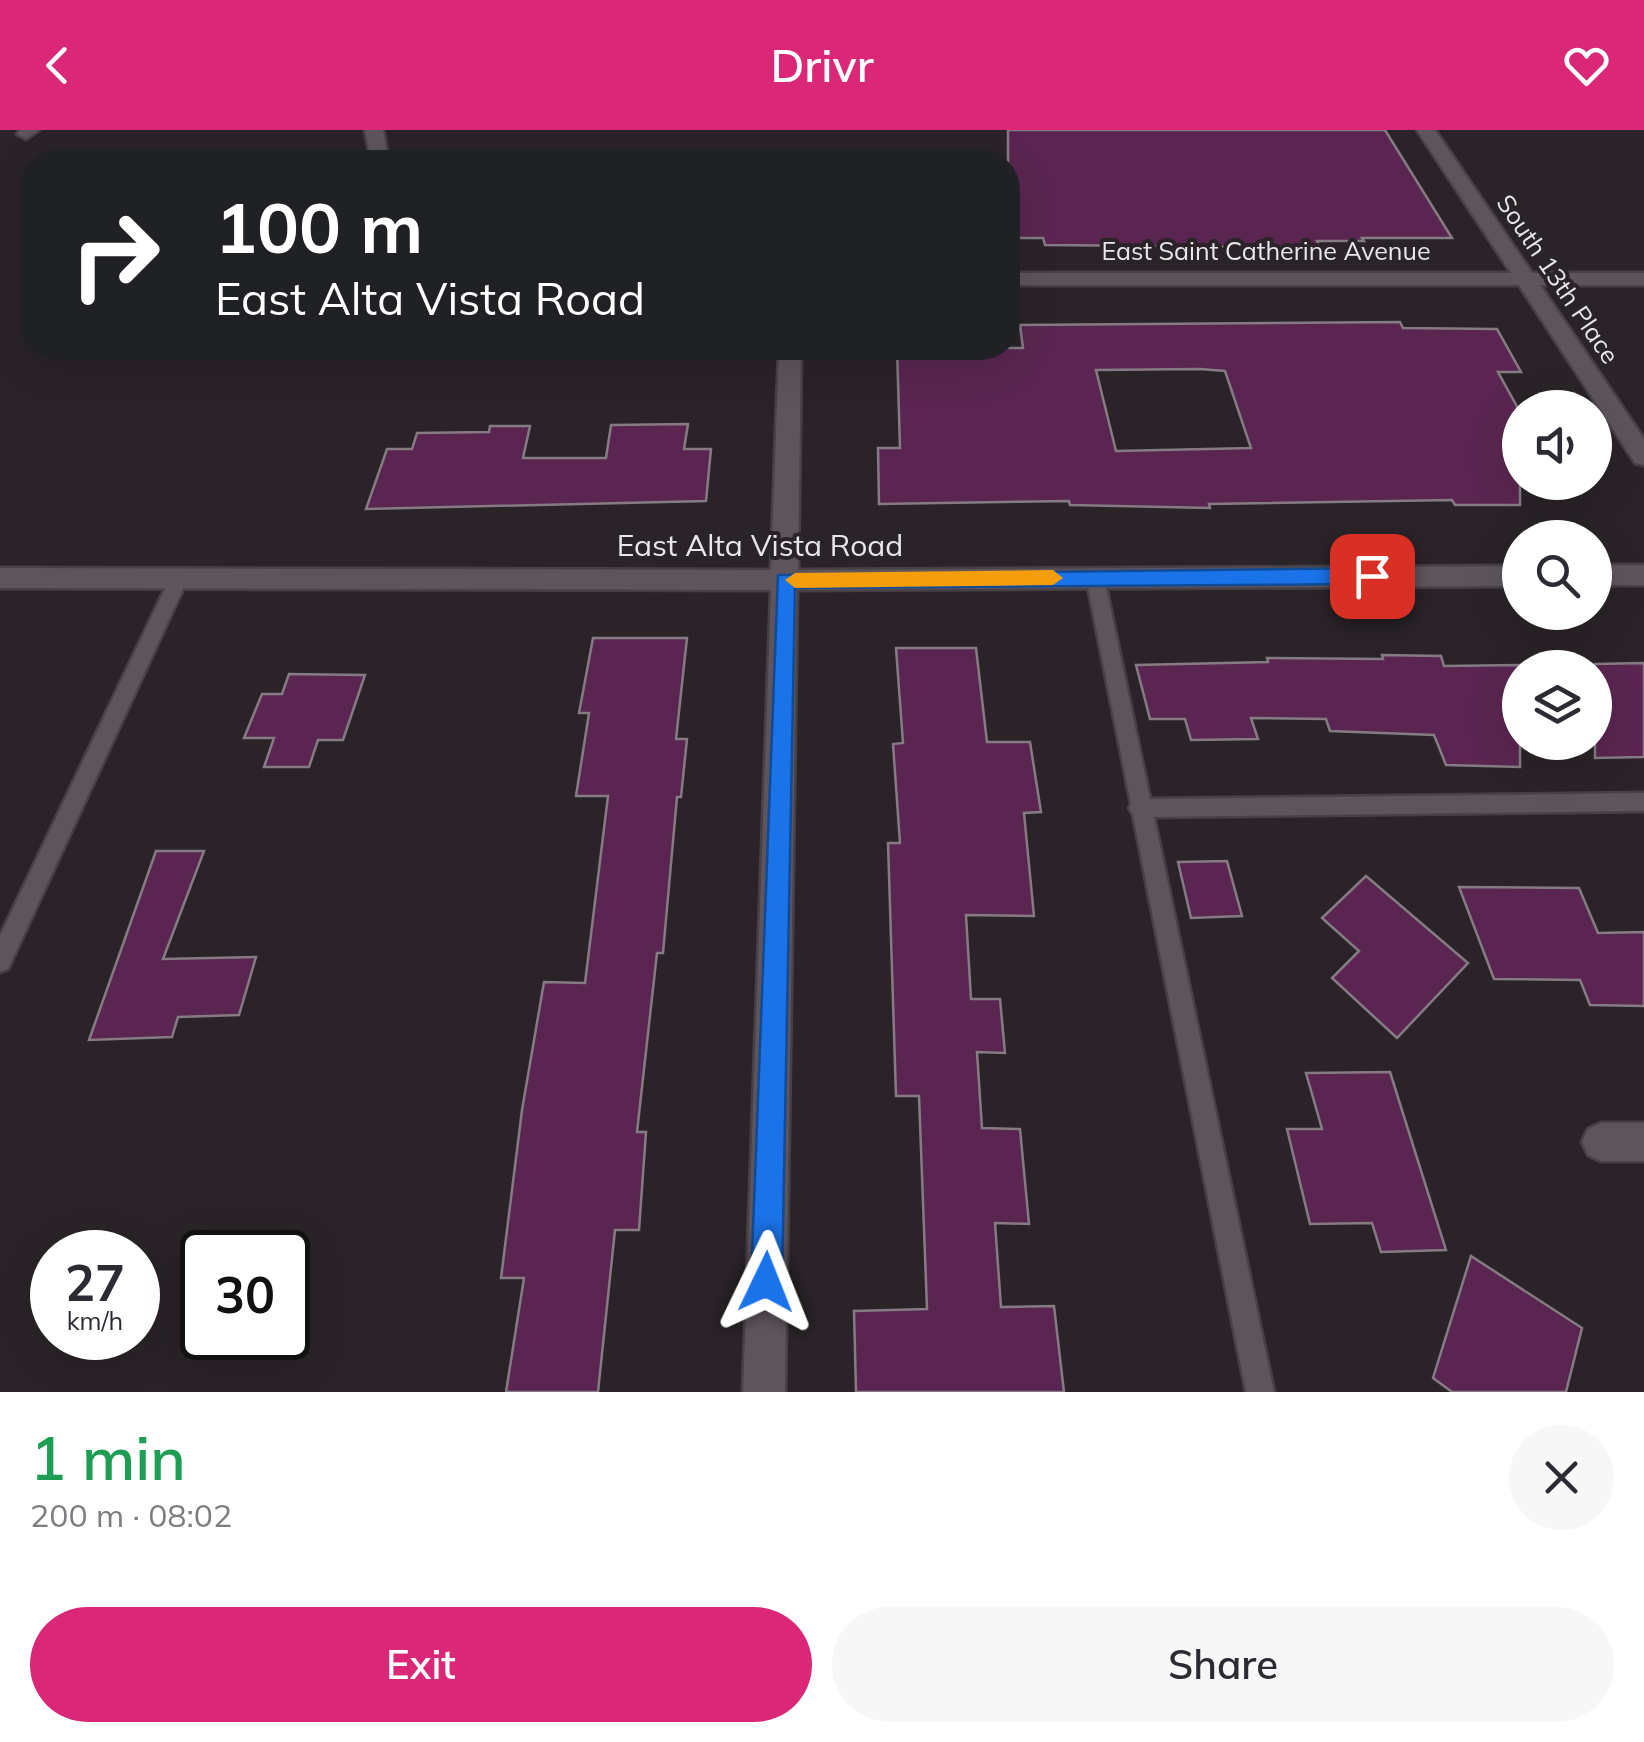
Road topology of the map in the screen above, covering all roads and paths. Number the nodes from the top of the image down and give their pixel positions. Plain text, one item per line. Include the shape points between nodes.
1 (1426, 130) edge
2 (1524, 278) junction
3 (1644, 278) edge
4 (1020, 280) edge
5 (790, 360) edge
6 (1644, 458) edge
7 (1644, 575) edge
8 (1502, 576) edge
9 (1612, 576) edge
10 (1095, 577) junction
11 (0, 578) edge
12 (180, 578) junction
13 (785, 580) junction
14 (1644, 802) edge
15 (1140, 808) junction
16 (0, 961) edge
17 (1601, 1142) dead end
18 (1644, 1142) edge
19 (764, 1392) edge
20 (1260, 1392) edge

1 - 2 street, South 13th Place
2 - 3 street, East Saint Catherine Avenue
2 - 4 street, East Saint Catherine Avenue
2 - 6 street, South 13th Place
5 - 13 street
7 - 9 street
8 - 10 street, East Alta Vista Road
10 - 13 street, East Alta Vista Road
10 - 15 lane
11 - 12 street, East Alta Vista Road
12 - 13 street, East Alta Vista Road
12 - 16 lane
13 - 19 street
14 - 15 lane
15 - 20 lane
17 - 18 street

